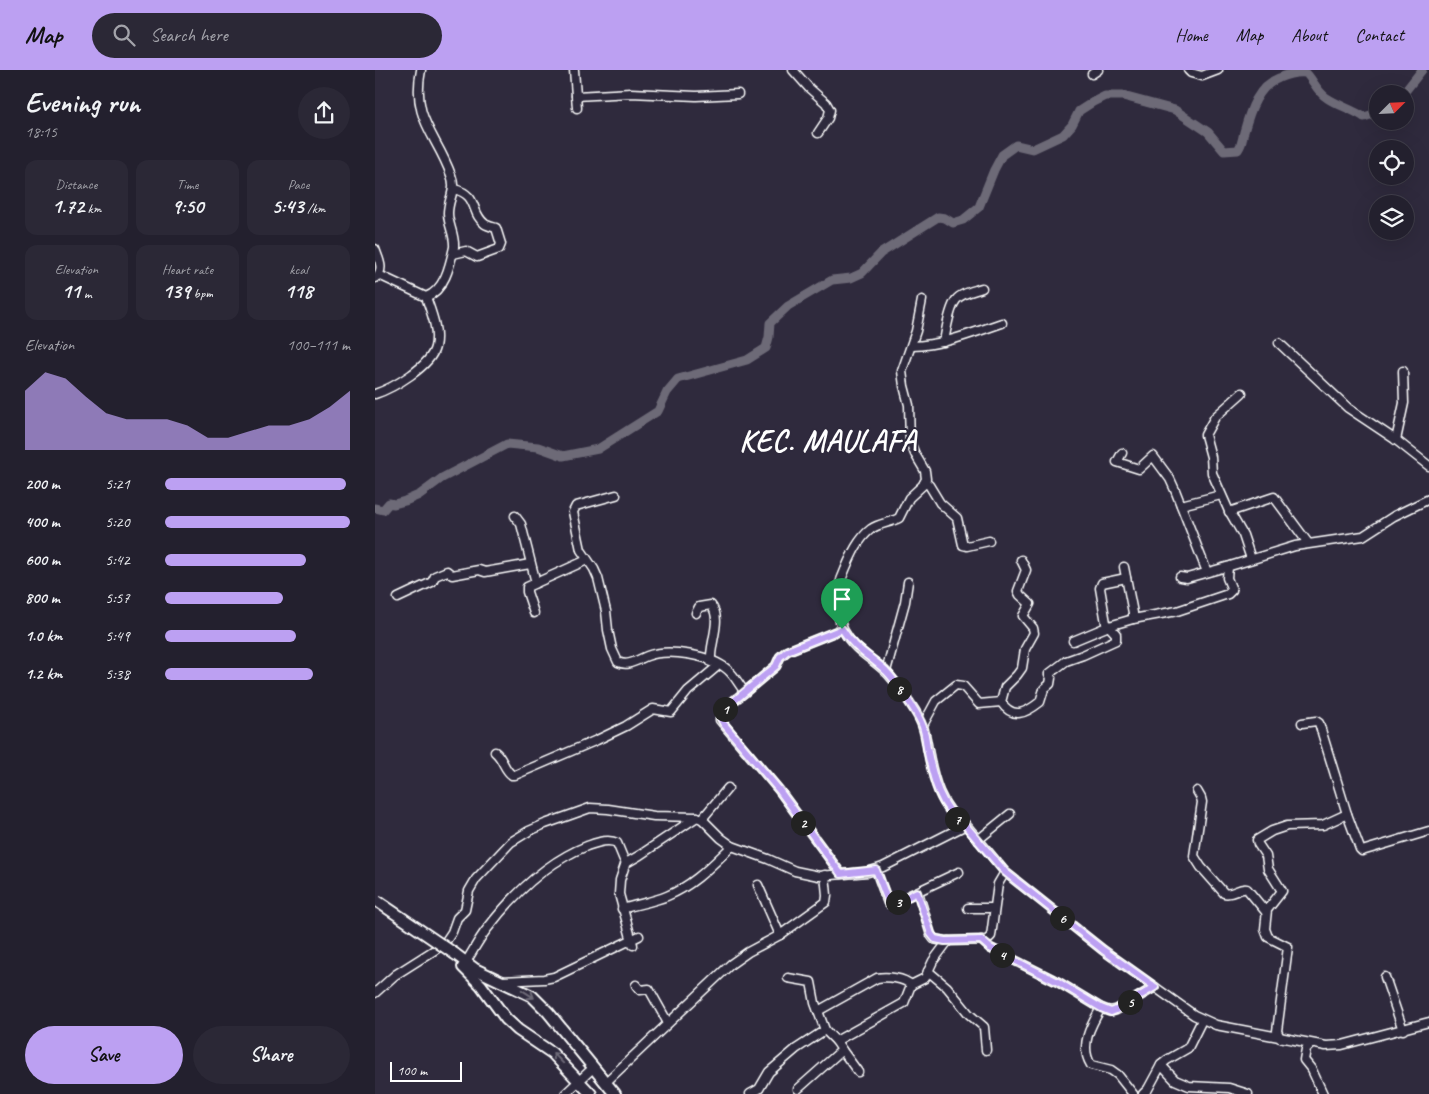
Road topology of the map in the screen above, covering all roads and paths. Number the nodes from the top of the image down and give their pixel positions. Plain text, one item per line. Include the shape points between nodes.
1 (421, 70) edge
2 (574, 70) edge
3 (793, 70) edge
4 (1189, 70) edge
5 (1217, 70) edge
6 (738, 94) dead end
7 (576, 96) junction
8 (577, 108) dead end
9 (818, 133) dead end
10 (454, 189) junction
11 (375, 250) edge
12 (453, 254) junction
13 (377, 277) edge
14 (982, 288) dead end
15 (426, 297) junction
16 (922, 300) dead end
17 (1002, 323) dead end
18 (944, 342) junction
19 (1279, 344) dead end
20 (911, 346) junction
21 (1403, 371) dead end
22 (1241, 393) dead end
23 (375, 394) edge
24 (1396, 440) junction
25 (1122, 453) dead end
26 (1429, 466) edge
27 (924, 483) junction
28 (616, 495) dead end
29 (1221, 495) junction
30 (1429, 499) edge
31 (1181, 505) junction
32 (1229, 512) junction
33 (515, 516) dead end
34 (989, 541) dead end
35 (1308, 543) junction
36 (1251, 559) junction
37 (587, 560) junction
38 (1021, 560) dead end
39 (530, 564) junction
40 (1124, 567) dead end
41 (1228, 567) junction
42 (1207, 572) junction
43 (1181, 577) dead end
44 (1126, 578) junction
45 (908, 582) dead end
46 (536, 583) junction
47 (398, 598) dead end
48 (534, 613) dead end
49 (696, 613) dead end
50 (1133, 619) junction
51 (1109, 626) junction
52 (842, 629) junction
53 (1073, 641) dead end
54 (711, 662) junction
55 (719, 665) junction
56 (886, 671) junction
57 (745, 692) junction
58 (1001, 702) junction
59 (1302, 723) dead end
60 (923, 725) junction
61 (495, 752) dead end
62 (728, 788) dead end
63 (1197, 791) dead end
64 (1010, 814) dead end
65 (1347, 814) junction
66 (699, 818) junction
67 (965, 825) junction
68 (1429, 831) edge
69 (978, 840) junction
70 (732, 846) junction
71 (626, 862) junction
72 (876, 870) junction
73 (959, 872) dead end
74 (1005, 872) junction
75 (841, 874) junction
76 (825, 876) junction
77 (758, 886) dead end
78 (917, 892) junction
79 (376, 903) edge
80 (968, 908) dead end
81 (994, 908) junction
82 (622, 909) junction
83 (1266, 912) junction
84 (781, 934) junction
85 (639, 936) dead end
86 (981, 940) junction
87 (947, 941) junction
88 (632, 942) junction
89 (453, 956) junction
90 (467, 962) junction
91 (928, 971) junction
92 (1385, 977) dead end
93 (787, 978) dead end
94 (500, 981) junction
95 (636, 984) dead end
96 (911, 985) junction
97 (1155, 987) junction
98 (375, 993) edge
99 (1101, 1008) junction
100 (818, 1011) junction
101 (1202, 1020) junction
102 (1429, 1022) edge
103 (668, 1023) junction
104 (825, 1030) junction
105 (1403, 1030) junction
106 (1280, 1038) junction
107 (836, 1041) junction
108 (1311, 1044) junction
109 (842, 1050) junction
110 (986, 1050) dead end
111 (1161, 1065) junction
112 (594, 1067) junction
113 (859, 1072) dead end
114 (580, 1082) junction
115 (606, 1082) junction
116 (798, 1089) dead end
117 (565, 1094) edge
118 (591, 1094) edge
119 (615, 1094) edge
120 (751, 1094) edge
121 (1133, 1094) edge
122 (1143, 1094) edge
123 (1247, 1094) edge
124 (1323, 1094) edge

1 - 10 street via 418,90 422,116 452,176
2 - 7 street
3 - 9 street via 831,110
4 - 5 street via 1202,76
6 - 7 street
7 - 8 street
10 - 12 street via 448,213 455,242
10 - 12 street via 463,191 483,222 496,228 501,244 499,249 477,258 466,251
11 - 13 street via 381,269
12 - 15 street via 441,285
13 - 15 street
14 - 18 street via 956,300
15 - 23 street via 434,323 436,343 433,352 411,375
16 - 20 street
17 - 18 street
18 - 20 street
19 - 24 street via 1348,408
20 - 27 street via 903,376 909,405 910,442 925,470
21 - 24 street via 1404,402
22 - 29 street via 1215,417 1205,436 1212,474
24 - 26 street
25 - 31 street via 1117,462 1139,469 1153,456 1170,479
27 - 34 street via 957,518 963,545
27 - 52 street via 909,498 899,518 872,529 853,552 838,590
28 - 37 street via 587,502 573,510 579,545
29 - 31 street
29 - 32 street
30 - 35 street via 1363,536
31 - 42 street
32 - 35 street via 1274,497
32 - 36 street via 1243,535
33 - 39 street via 521,524
35 - 36 street
36 - 41 street
37 - 46 street
37 - 54 street via 598,578 607,630 618,662 630,663 653,654 671,652
38 - 58 street via 1026,570 1018,592 1030,604 1023,616 1034,633 1025,649 1022,668 1005,687
39 - 46 street
39 - 47 street via 452,575 447,571
40 - 44 street
41 - 42 street
41 - 50 street via 1227,578 1233,590 1229,594 1177,611
42 - 43 street
44 - 50 street
44 - 51 street via 1101,585 1105,619
45 - 56 street
46 - 48 street via 526,590
49 - 54 street via 705,605 711,605 715,610
50 - 51 street
51 - 53 street
51 - 58 street via 1116,634 1116,640 1058,666 1049,674 1050,684 1039,704 1017,713 1007,710
52 - 56 street via 854,646
52 - 57 street via 787,651 776,666
54 - 55 street
55 - 57 street via 730,672
55 - 61 street via 688,691 671,712 653,709 597,740 515,775 509,773
56 - 60 street
57 - 75 street via 722,711 720,720 779,790
58 - 60 street via 979,704 963,686 956,685 936,702
59 - 65 street via 1319,723
60 - 67 street via 940,796
62 - 66 street
63 - 83 street via 1201,798 1194,852 1197,862 1224,893 1247,889
64 - 69 street
65 - 68 street via 1362,851
65 - 83 street via 1323,825 1281,828 1257,840 1265,854 1268,869 1282,891
66 - 70 street
66 - 71 street
66 - 98 street via 590,808 545,824 511,842 469,891 465,910 457,918 444,944 395,975
67 - 69 street
67 - 72 street
69 - 74 street
70 - 76 street via 795,872
70 - 82 street via 698,879 681,890
71 - 82 street via 620,880
71 - 90 street via 617,843 608,841 558,860 539,873 485,930
72 - 75 street
72 - 78 street via 889,904
73 - 78 street
74 - 81 street via 998,884
74 - 97 street
75 - 76 street
76 - 84 street via 826,902
77 - 84 street
78 - 87 street via 933,938
79 - 89 highway
80 - 81 street
81 - 86 street via 991,936
82 - 88 street
83 - 106 street via 1266,934 1289,949 1277,1031
84 - 103 street via 731,964
85 - 88 street
86 - 87 street
86 - 99 street via 990,948
87 - 91 street
88 - 94 street via 554,977
89 - 90 highway
114 -> 89 highway via 552,1052 506,1019 471,973
90 - 94 highway
91 - 96 street via 922,980
91 - 110 street via 984,1027
92 - 105 street
93 - 100 street via 811,982
94 -> 112 highway via 532,996
95 - 103 street via 640,990 649,989
96 - 100 street via 903,980 877,978
96 - 107 street via 900,1006
97 - 99 street via 1113,1011
97 - 101 street
99 - 121 street via 1089,1029 1086,1041 1088,1060 1091,1065 1118,1075
100 - 104 street
101 - 106 street
101 - 111 street via 1188,1048
102 - 105 street
103 - 115 street
104 - 107 street
104 - 120 street via 769,1072 759,1089
105 - 108 street via 1342,1045
106 - 108 street
107 - 109 street
108 - 124 street via 1306,1049 1304,1060
109 - 113 street
109 - 116 street
111 - 122 street
111 - 123 street via 1175,1080 1189,1086 1229,1088
112 - 114 street
112 - 115 highway
114 - 117 street
114 - 118 highway
115 - 119 highway

